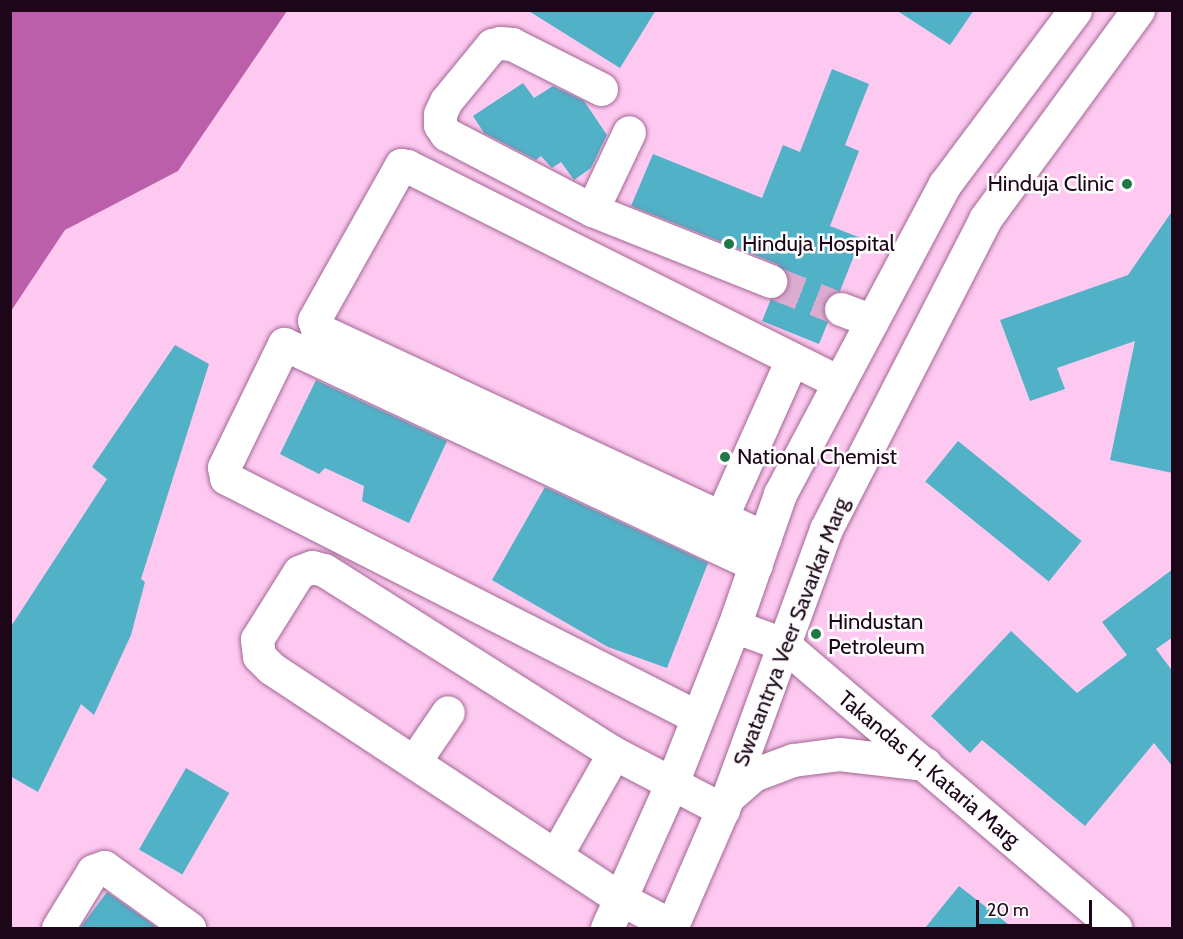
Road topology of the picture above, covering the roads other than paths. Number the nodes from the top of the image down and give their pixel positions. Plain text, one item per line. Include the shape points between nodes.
1 (1075, 10) edge
2 (1138, 10) edge
3 (601, 89) dead end
4 (629, 132) dead end
5 (592, 210) junction
6 (770, 281) tunnel mouth
7 (841, 309) tunnel mouth
8 (872, 321) junction
9 (792, 359) junction
10 (839, 382) junction
11 (721, 518) junction
12 (760, 551) junction
13 (734, 626) junction
14 (783, 644) junction
15 (448, 712) dead end
16 (697, 717) junction
17 (614, 753) junction
18 (414, 762) junction
19 (925, 764) junction
20 (672, 783) junction
21 (726, 803) junction
22 (556, 855) junction
23 (621, 899) junction
24 (672, 927) edge
25 (58, 928) edge
26 (189, 928) edge
27 (607, 928) edge
28 (1115, 928) edge

1 - 8 street via 945,184
2 - 14 street, Swatantrya Veer Savarkar Marg via 985,219 826,529
3 - 5 street via 512,44 500,43 492,45 440,114 440,125 446,134
4 - 5 street
5 - 6 street
7 - 8 street
8 - 10 street
9 - 10 street
9 - 11 street
9 - 11 street via 401,165 314,320 317,329
10 - 12 street via 780,494
11 - 12 street
12 - 13 street
12 - 16 street via 284,344 224,467 226,478
13 - 14 street, Takandas H. Kataria Marg
13 - 16 street
14 - 19 street, Takandas H. Kataria Marg
14 - 21 street, Swatantrya Veer Savarkar Marg
15 - 18 street
16 - 20 street
17 - 18 street via 324,570 304,568 257,639 259,656 271,668
17 - 20 street
17 - 22 street
18 - 22 street
19 - 21 street via 839,754 793,760 753,775
19 - 28 street, Takandas H. Kataria Marg
20 - 21 street
20 - 23 street
21 - 24 street, Swatantrya Veer Savarkar Marg
22 - 23 street
23 - 24 street
23 - 27 street
25 - 26 street via 93,872 104,867

